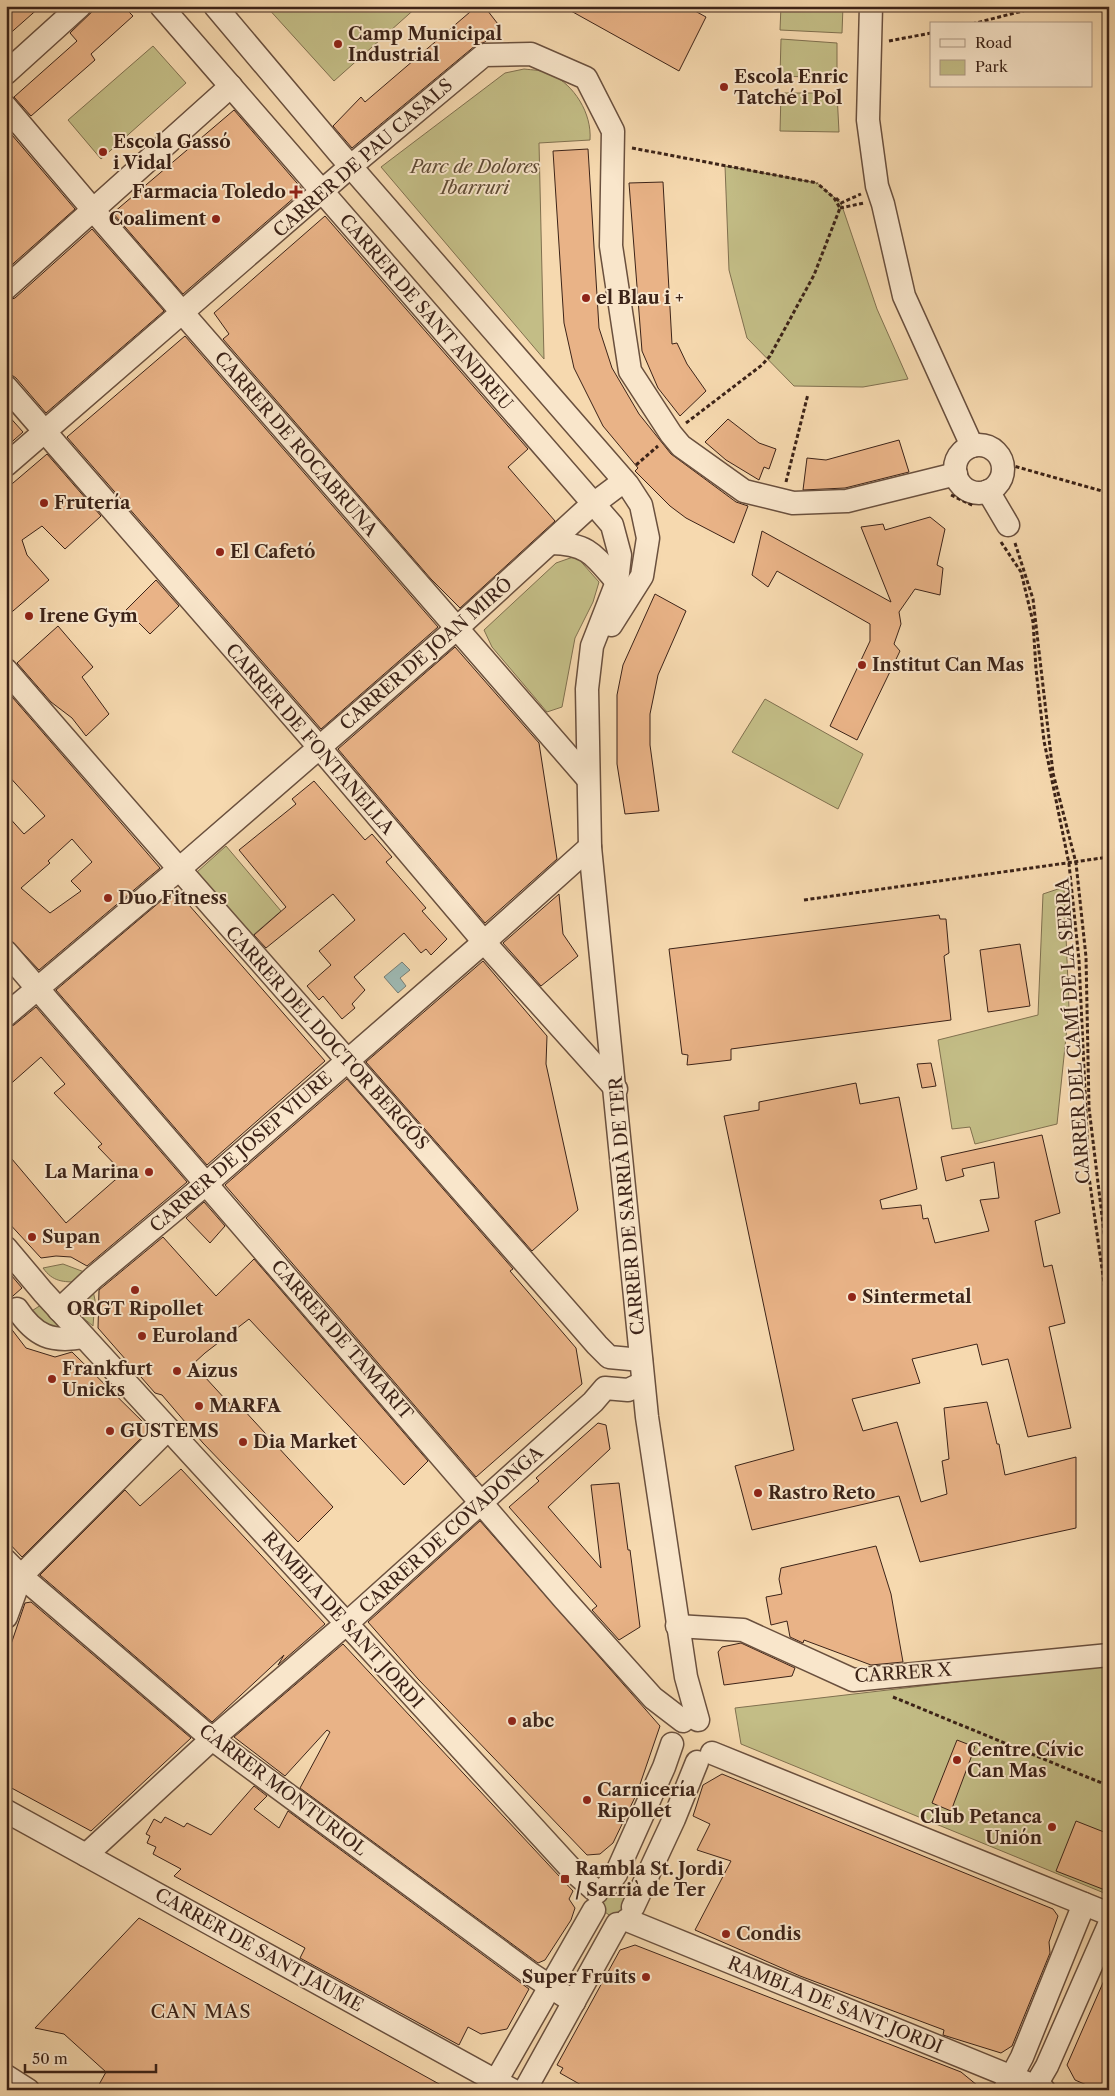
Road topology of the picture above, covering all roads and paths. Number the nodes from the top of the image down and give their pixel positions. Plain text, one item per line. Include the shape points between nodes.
1 (80, 6) edge
2 (161, 6) edge
3 (215, 6) edge
4 (871, 6) edge
5 (1042, 6) edge
6 (980, 22) edge
7 (930, 33) edge
8 (870, 41) junction
9 (6, 73) edge
10 (231, 86) junction
11 (6, 107) edge
12 (614, 145) junction
13 (351, 166) junction
14 (817, 183) junction
15 (322, 192) junction
16 (94, 212) junction
17 (868, 213) dead end
18 (6, 288) edge
19 (183, 314) junction
20 (6, 387) edge
21 (808, 394) dead end
22 (43, 432) junction
23 (671, 434) junction
24 (972, 446) junction
25 (1003, 463) junction
26 (6, 465) edge
27 (951, 475) junction
28 (620, 484) junction
29 (1109, 493) edge
30 (982, 499) junction
31 (781, 500) junction
32 (594, 503) junction
33 (1002, 530) junction
34 (551, 544) junction
35 (617, 582) junction
36 (456, 629) junction
37 (6, 670) edge
38 (587, 689) junction
39 (319, 747) junction
40 (588, 779) junction
41 (590, 847) junction
42 (1109, 857) edge
43 (1076, 863) junction
44 (1070, 864) junction
45 (178, 870) junction
46 (804, 900) dead end
47 (484, 942) junction
48 (6, 952) edge
49 (37, 988) junction
50 (6, 1015) edge
51 (348, 1059) junction
52 (616, 1089) junction
53 (207, 1184) junction
54 (6, 1248) edge
55 (1109, 1274) edge
56 (43, 1292) junction
57 (59, 1310) junction
58 (12, 1312) edge
59 (1109, 1318) edge
60 (88, 1341) junction
61 (641, 1360) junction
62 (643, 1383) junction
63 (168, 1429) junction
64 (482, 1502) junction
65 (13, 1569) edge
66 (6, 1617) edge
67 (346, 1624) junction
68 (677, 1626) junction
69 (1109, 1655) edge
70 (890, 1696) dead end
71 (691, 1720) junction
72 (212, 1739) junction
73 (672, 1744) junction
74 (704, 1758) junction
75 (1109, 1786) edge
76 (6, 1811) edge
77 (86, 1855) junction
78 (600, 1896) junction
79 (1084, 1904) junction
80 (1109, 1914) edge
81 (625, 1917) junction
82 (1109, 1925) edge
83 (550, 1987) junction
84 (574, 2002) junction
85 (6, 2076) edge
86 (1008, 2083) edge
87 (501, 2087) edge
88 (1037, 2089) edge
89 (28, 2090) edge
90 (525, 2090) edge

1 - 9 street
2 - 10 street, CARRER DE SANT ANDREU
3 - 13 street
4 - 8 street
5 - 6 path
7 - 8 path via 892,42
8 - 24 street via 868,120 877,186 884,204 904,296
10 - 15 street, CARRER DE SANT ANDREU
10 - 16 street
11 - 16 street, CARRER DE ROCABRUNA
12 - 13 street, CARRER DE PAU CASALS via 613,130 586,78 531,54 484,55
12 - 14 path
12 - 23 street, CARRER DE PAU CASALS via 611,246 630,371
13 - 15 street, CARRER DE PAU CASALS
13 - 28 street
14 - 17 path via 841,203 865,192
14 - 23 path via 840,208 814,275 770,356
15 - 19 street, CARRER DE PAU CASALS
15 - 32 street, CARRER DE SANT ANDREU
16 - 18 street
16 - 19 street, CARRER DE ROCABRUNA
19 - 22 street, CARRER DE PAU CASALS
19 - 36 street, CARRER DE ROCABRUNA
20 - 22 street, CARRER DE FONTANELLA
21 - 31 path
22 - 26 street, CARRER DE PAU CASALS
22 - 39 street, CARRER DE FONTANELLA
23 - 28 path via 633,467
23 - 31 street, CARRER DE PAU CASALS via 681,446 744,490
24 - 25 street via 995,450
24 - 27 street via 961,454
25 - 29 path
25 - 30 street via 999,483
27 - 30 street
27 - 30 path via 951,497
27 - 31 street, CARRER DE PAU CASALS via 847,501 793,503
28 - 32 street, CARRER DE JOAN MIRÓ
28 - 38 street, CARRER DE SARRIÀ DE TER via 641,505 648,538 642,576 611,624
30 - 33 street
32 - 34 street, CARRER DE JOAN MIRÓ
32 - 35 street, CARRER DE SARRIÀ DE TER via 612,525 620,555
33 - 43 path, CARRER DEL CAMÍ DE LA SERRA via 1033,599 1053,773
33 - 44 path via 1021,572 1033,622 1044,741
34 - 35 street via 569,544 592,553
34 - 36 street, CARRER DE JOAN MIRÓ
35 - 38 street, CARRER DE SARRIÀ DE TER via 592,646
36 - 39 street, CARRER DE JOAN MIRÓ
36 - 40 street, CARRER DE ROCABRUNA
37 - 45 street, CARRER DEL DOCTOR BERGÓS
38 - 40 street, CARRER DE SARRIÀ DE TER
39 - 45 street, CARRER DE JOAN MIRÓ
39 - 47 street, CARRER DE FONTANELLA
40 - 41 street, CARRER DE SARRIÀ DE TER
41 - 47 street, CARRER DE JOSEP VIURE
41 - 52 street, CARRER DE SARRIÀ DE TER
42 - 43 path
43 - 44 path
43 - 55 path, CARRER DEL CAMÍ DE LA SERRA via 1086,957 1089,1108
44 - 46 path
44 - 59 path via 1079,960 1089,1177
45 - 49 street, CARRER DE JOAN MIRÓ
45 - 51 street, CARRER DEL DOCTOR BERGÓS
47 - 51 street, CARRER DE JOSEP VIURE
47 - 52 street, CARRER DE FONTANELLA
48 - 49 street, CARRER DE TAMARIT
49 - 50 street, CARRER DE JOAN MIRÓ
49 - 53 street, CARRER DE TAMARIT
51 - 53 street, CARRER DE JOSEP VIURE
51 - 61 street, CARRER DEL DOCTOR BERGÓS via 609,1357
52 - 61 street, CARRER DE SARRIÀ DE TER
53 - 57 street, CARRER DE JOSEP VIURE
53 - 64 street, CARRER DE TAMARIT
54 - 56 street, RAMBLA DE SANT JORDI
56 - 57 street, RAMBLA DE SANT JORDI
56 - 58 street
57 - 60 street, RAMBLA DE SANT JORDI
58 - 60 street via 39,1334
60 - 63 street, RAMBLA DE SANT JORDI
61 - 62 street, CARRER DE SARRIÀ DE TER
62 - 64 street, CARRER DE COVADONGA via 628,1390 605,1388
62 - 68 street, CARRER DE SARRIÀ DE TER
63 - 65 street
63 - 67 street, RAMBLA DE SANT JORDI
64 - 67 street, CARRER DE COVADONGA
64 - 71 street, CARRER DE TAMARIT via 564,1600 653,1698
65 - 66 street
65 - 72 street, CARRER MONTURIOL
67 - 72 street, CARRER DE COVADONGA
67 - 78 street, RAMBLA DE SANT JORDI via 574,1872
68 - 69 street, CARRER X via 743,1630 853,1680
68 - 71 street, CARRER DE SARRIÀ DE TER
70 - 75 path
71 - 73 street via 675,1729
71 - 74 street via 710,1727 714,1733 715,1747
72 - 77 street, CARRER DE COVADONGA
72 - 83 street, CARRER MONTURIOL
73 - 74 street via 685,1761
73 - 78 street via 616,1874
74 - 79 street
74 - 81 street
76 - 77 street, CARRER DE SANT JAUME
77 - 87 street, CARRER DE SANT JAUME
78 - 81 street, RAMBLA DE SANT JORDI via 596,1916 605,1923
78 - 81 street via 621,1886 626,1890 633,1901
78 - 83 street
79 - 80 street
79 - 86 street via 1022,2057
81 - 84 street
81 - 86 street, RAMBLA DE SANT JORDI
82 - 88 street
83 - 84 street, CARRER MONTURIOL
83 - 87 street
84 - 90 street
85 - 89 street
86 - 88 street, RAMBLA DE SANT JORDI

